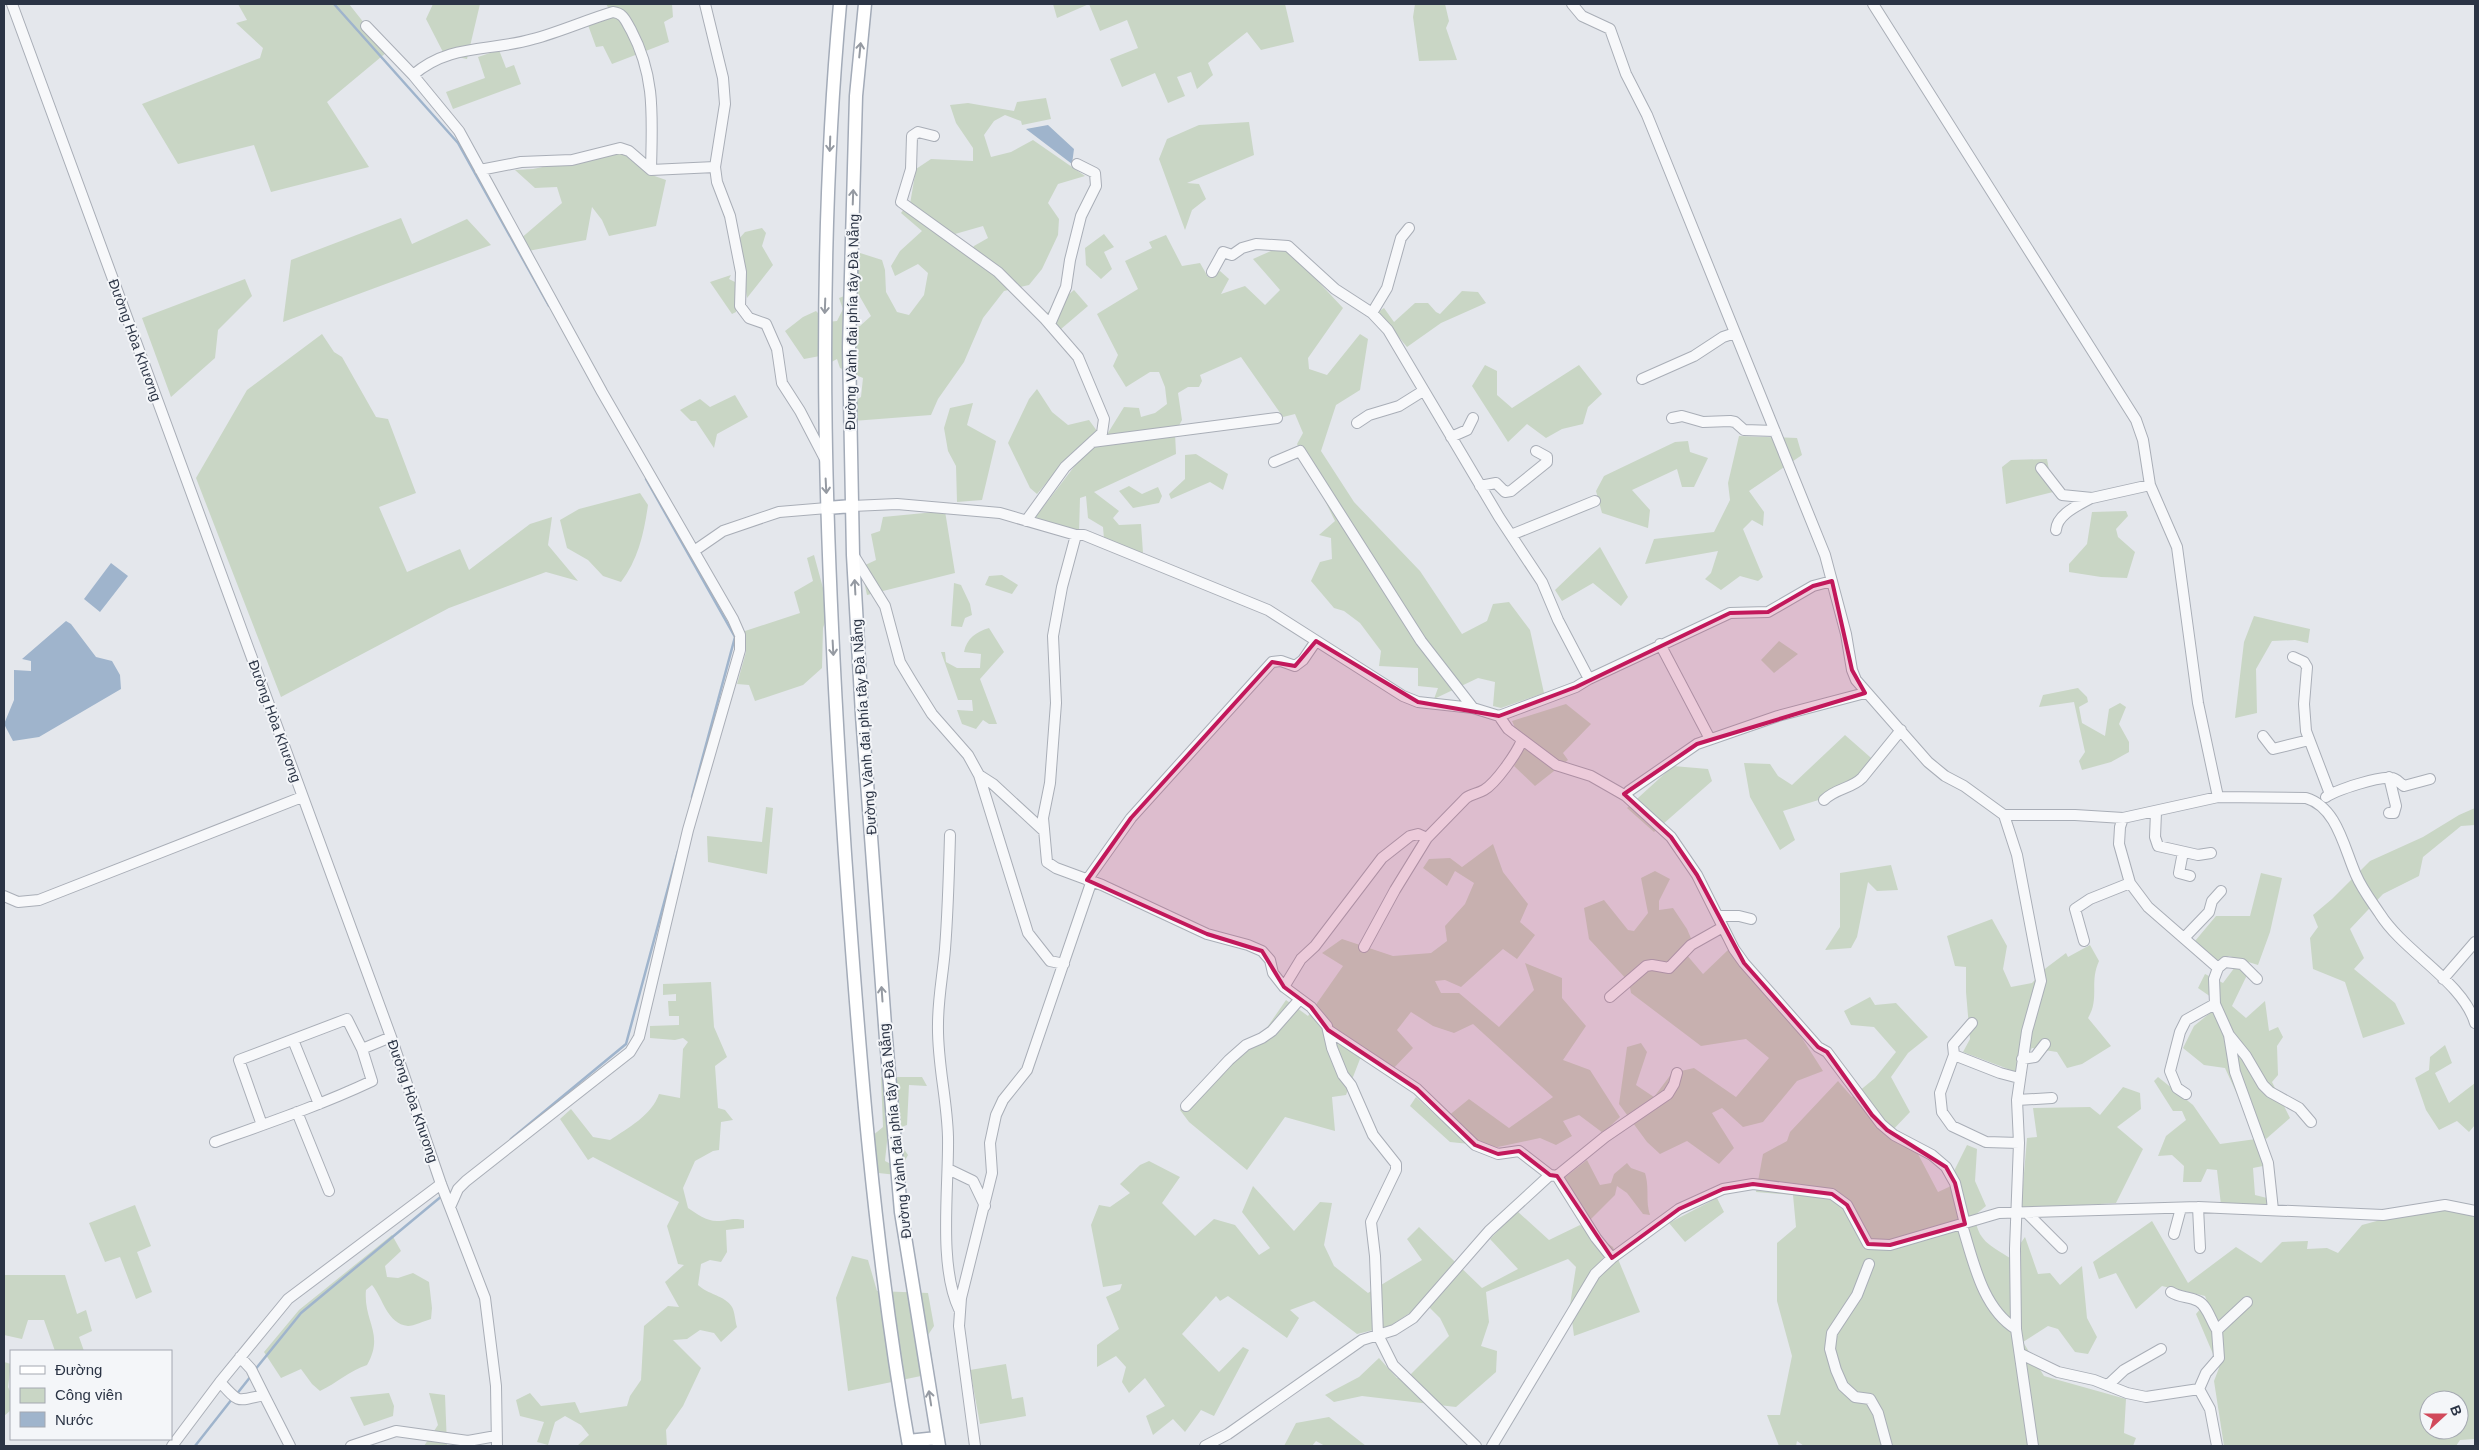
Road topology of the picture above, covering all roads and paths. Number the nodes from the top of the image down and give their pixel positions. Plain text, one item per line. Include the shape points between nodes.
1 (12, 4) edge
2 (705, 4) edge
3 (840, 4) edge
4 (865, 4) edge
5 (1572, 4) edge
6 (1873, 4) edge
7 (366, 26) dead end
8 (413, 75) junction
9 (934, 136) dead end
10 (1077, 164) dead end
11 (715, 167) junction
12 (480, 170) junction
13 (651, 170) junction
14 (1409, 228) dead end
15 (1212, 272) dead end
16 (1372, 313) junction
17 (1050, 324) junction
18 (1735, 333) junction
19 (1642, 379) dead end
20 (1423, 392) junction
21 (1277, 418) dead end
22 (1473, 418) dead end
23 (1672, 418) dead end
24 (1356, 423) dead end
25 (1775, 431) junction
26 (1451, 437) junction
27 (1092, 442) junction
28 (1536, 452) dead end
29 (824, 459) junction
30 (1274, 462) dead end
31 (2041, 468) dead end
32 (2150, 485) junction
33 (1480, 486) junction
34 (2092, 498) junction
35 (1595, 501) dead end
36 (852, 506) junction
37 (827, 508) junction
38 (1026, 521) junction
39 (2056, 530) dead end
40 (1076, 535) junction
41 (1511, 535) junction
42 (694, 551) junction
43 (853, 555) junction
44 (1832, 581) junction
45 (1316, 641) junction
46 (1660, 644) junction
47 (2293, 657) dead end
48 (1589, 678) junction
49 (1865, 693) junction
50 (1472, 708) junction
51 (1499, 716) junction
52 (1901, 730) junction
53 (2263, 736) dead end
54 (1710, 739) junction
55 (1522, 740) junction
56 (2309, 740) junction
57 (979, 775) junction
58 (2389, 777) junction
59 (2430, 779) dead end
60 (2330, 794) junction
61 (1626, 796) junction
62 (302, 797) junction
63 (2218, 797) junction
64 (1824, 800) dead end
65 (2319, 802) junction
66 (2156, 812) junction
67 (2389, 813) dead end
68 (2004, 815) junction
69 (2123, 818) junction
70 (1044, 830) junction
71 (950, 835) dead end
72 (1427, 838) junction
73 (2183, 852) junction
74 (2211, 853) dead end
75 (2190, 876) dead end
76 (1089, 881) junction
77 (2130, 883) junction
78 (2221, 891) dead end
79 (4, 896) edge
80 (1718, 916) junction
81 (1751, 919) dead end
82 (1723, 927) junction
83 (2184, 938) junction
84 (2084, 942) dead end
85 (2475, 942) edge
86 (1364, 947) dead end
87 (1064, 964) junction
88 (2218, 968) junction
89 (2257, 979) dead end
90 (2443, 979) junction
91 (1284, 987) junction
92 (1610, 998) dead end
93 (1300, 999) junction
94 (2215, 1004) junction
95 (1972, 1023) dead end
96 (2475, 1023) edge
97 (1328, 1030) junction
98 (2229, 1036) junction
99 (391, 1037) junction
100 (293, 1040) junction
101 (2045, 1044) dead end
102 (362, 1049) junction
103 (1954, 1055) junction
104 (2022, 1059) junction
105 (1677, 1072) dead end
106 (2019, 1078) junction
107 (2186, 1094) dead end
108 (2052, 1098) dead end
109 (2016, 1100) junction
110 (319, 1104) junction
111 (1186, 1106) dead end
112 (297, 1112) junction
113 (2311, 1122) dead end
114 (262, 1125) junction
115 (215, 1142) dead end
116 (2019, 1143) junction
117 (948, 1169) junction
118 (992, 1173) junction
119 (1554, 1176) junction
120 (974, 1181) junction
121 (441, 1184) junction
122 (329, 1191) dead end
123 (984, 1206) junction
124 (450, 1207) junction
125 (2198, 1207) junction
126 (2181, 1208) junction
127 (2274, 1210) junction
128 (2475, 1211) edge
129 (2028, 1213) junction
130 (2016, 1214) junction
131 (1963, 1225) junction
132 (2174, 1234) dead end
133 (2062, 1248) dead end
134 (2200, 1248) dead end
135 (1612, 1258) junction
136 (1869, 1264) dead end
137 (2172, 1292) dead end
138 (2247, 1302) dead end
139 (960, 1310) junction
140 (2016, 1329) junction
141 (2217, 1330) junction
142 (1378, 1335) junction
143 (2161, 1349) dead end
144 (2022, 1354) junction
145 (240, 1358) junction
146 (220, 1382) junction
147 (2108, 1385) junction
148 (2199, 1389) junction
149 (264, 1395) junction
150 (497, 1441) edge
151 (938, 1442) edge
152 (908, 1444) edge
153 (1214, 1445) edge
154 (172, 1446) edge
155 (290, 1446) edge
156 (351, 1446) edge
157 (975, 1446) edge
158 (1476, 1446) edge
159 (1492, 1446) edge
160 (1887, 1446) edge
161 (2034, 1446) edge
162 (2217, 1446) edge

1 - 62 street, Đường Hòa Khương
2 - 11 street via 723,78 725,104
3 -> 29 main road, Đường Vành đai phía tây Đà Nẵng via 831,105
36 -> 4 main road, Đường Vành đai phía tây Đà Nẵng via 849,348 856,96
5 - 18 street via 1582,16 1610,29
6 - 32 street via 2136,420 2144,440
7 - 8 street
8 - 12 street via 459,131
8 - 13 street via 440,57 527,41 619,13 641,51 650,80
9 - 17 street via 918,132 912,136 911,169 902,202 998,272
10 - 17 street via 1095,173 1096,186 1081,216 1066,287
11 - 13 street
11 - 29 street via 730,216 741,272 740,306 750,318 766,324 777,349 782,384
12 - 13 street via 521,162 572,160 620,148 629,151
12 - 42 street
14 - 16 street via 1402,238 1387,288
15 - 16 street via 1224,252 1232,255 1256,244 1288,246 1335,289
16 - 20 street via 1400,348
17 - 27 street via 1078,358 1104,419 1102,433
18 - 19 street
18 - 25 street
20 - 24 street via 1399,406 1369,415
20 - 26 street
21 - 27 street
22 - 26 street via 1467,430
23 - 25 street via 1682,416 1703,422 1730,421 1744,430
25 - 44 street
26 - 33 street
27 - 38 street via 1065,467
28 - 33 street via 1547,457 1547,462 1511,491 1505,492 1496,483
29 -> 37 main road, Đường Vành đai phía tây Đà Nẵng
30 - 50 street via 1300,451 1421,641
31 - 34 street via 2062,495
32 - 34 street
32 - 63 street via 2177,547 2198,703
33 - 41 street
34 - 39 street via 2069,510
35 - 41 street
36 - 37 main road
36 - 38 street via 897,504 1000,513
36 - 43 main road, Đường Vành đai phía tây Đà Nẵng
37 - 42 street via 779,512 723,531
37 -> 152 main road, Đường Vành đai phía tây Đà Nẵng via 836,727 858,1037 875,1223
38 - 40 street
40 - 45 street via 1084,535 1268,610
40 - 70 street via 1053,636 1056,703
41 - 48 street via 1542,582
42 - 124 street via 734,620 740,635 740,650 688,830 639,1037 630,1052 466,1181 458,1189
43 - 57 street via 885,606 900,662 932,714 968,755
151 -> 43 main road, Đường Vành đai phía tây Đà Nẵng via 901,1212 864,745
44 - 46 street via 1814,586 1768,612 1730,613
44 - 49 street via 1852,670
45 - 50 street via 1411,699 1434,705
45 - 76 street via 1295,666 1281,661 1272,662 1131,818
46 - 48 street
46 - 54 street
47 - 56 street via 2307,667 2304,704
48 - 51 street via 1576,687
49 - 52 street
49 - 54 street via 1778,716
50 - 51 street
51 - 55 street
52 - 64 street via 1862,778 1855,784 1834,790
52 - 68 street via 1928,762
53 - 56 street via 2273,749
54 - 61 street via 1697,744
55 - 61 street via 1556,765 1591,776
55 - 72 street via 1517,751 1485,790 1466,798
56 - 60 street
57 - 70 street
57 - 87 street via 1028,933 1050,961
58 - 59 street via 2404,786
58 - 60 street
58 - 67 street via 2396,806 2394,812
60 - 65 street
61 - 80 street via 1671,838 1697,875
62 - 79 street via 39,900 18,902
62 - 99 street, Đường Hòa Khương
63 - 65 street via 2306,798
63 - 66 street
65 - 90 street via 2335,824 2356,877 2381,916 2402,943
66 - 69 street
66 - 73 street via 2158,846
68 - 69 street
68 - 104 street via 2017,855 2041,981
69 - 77 street via 2119,844
70 - 76 street via 1047,862
71 - 117 street via 938,1025 940,1068 947,1104
72 - 86 street
72 - 91 street via 1418,834 1410,836 1382,858 1327,932 1301,959
73 - 74 street
73 - 75 street via 2180,873
76 - 87 street
76 - 91 street via 1207,934 1262,951
77 - 83 street via 2148,907
77 - 84 street via 2085,901 2075,909
78 - 83 street via 2212,901 2209,912
80 - 81 street
80 - 82 street
82 - 92 street via 1691,945 1670,968 1646,966
82 - 131 street via 1744,963 1818,1047 1827,1052 1881,1124 1946,1167 1955,1183
83 - 88 street
85 - 90 street
87 - 118 street via 1027,1070 1003,1100 996,1115 990,1143
88 - 89 street via 2225,962 2242,964
88 - 94 street via 2214,979
90 - 96 street via 2473,1014
91 - 93 street
93 - 97 street via 1311,1007
93 - 111 street via 1272,1030 1228,1060
94 - 98 street
94 - 107 street via 2186,1020 2180,1032 2170,1070 2177,1088
95 - 103 street via 1953,1045
97 - 119 street via 1417,1089 1475,1145 1498,1154 1520,1151
97 - 142 street via 1343,1075 1351,1085 1373,1135 1396,1164 1371,1222
98 - 113 street via 2263,1085 2299,1108
98 - 127 street via 2235,1072 2268,1163
99 - 102 street
99 - 121 street, Đường Hòa Khương
100 - 102 street via 347,1019
100 - 110 street
100 - 114 street via 239,1060
101 - 104 street via 2034,1057
102 - 110 street via 372,1081
103 - 106 street
103 - 116 street via 1940,1093 1942,1112 1952,1126 1986,1142
104 - 106 street
105 - 119 street via 1668,1094
106 - 109 street
108 - 109 street
109 - 116 street
110 - 112 street
112 - 114 street
112 - 122 street
114 - 115 street
116 - 130 street
117 - 120 street
117 - 139 street via 949,1262 952,1294
118 - 120 street
118 - 123 street
119 - 135 street
119 - 142 street via 1489,1231 1413,1318
120 - 123 street
121 - 124 street, Đường Hòa Khương
121 - 145 street via 288,1300
123 - 139 street
124 - 150 street, Đường Hòa Khương via 485,1298 496,1386
125 - 126 street
125 - 127 street
125 - 134 street
126 - 129 street
126 - 132 street
127 - 128 street via 2383,1215 2445,1205
129 - 130 street
129 - 133 street
130 - 131 street via 1999,1213
130 - 140 street
131 - 135 street via 1890,1245 1868,1244 1847,1205 1832,1194 1753,1184 1723,1190 1679,1209
131 - 140 street via 1987,1295
135 - 159 street via 1595,1274
136 - 160 street via 1857,1295 1832,1333 1830,1349 1844,1386 1855,1397 1870,1399 1878,1413
137 - 141 street via 2199,1301
138 - 141 street
139 - 157 street via 959,1326
140 - 144 street
141 - 148 street via 2219,1358 2206,1373
142 - 153 street via 1362,1340
142 - 158 street via 1393,1365
143 - 147 street via 2124,1370
144 - 147 street via 2058,1372
144 - 161 street via 2022,1380
145 - 146 street
145 - 149 street via 251,1369
146 - 149 street via 233,1396 246,1401
146 - 154 street
147 - 148 street via 2146,1397
148 - 162 street via 2210,1409
149 - 155 street
150 - 156 street via 451,1440 396,1431
151 - 152 main road

